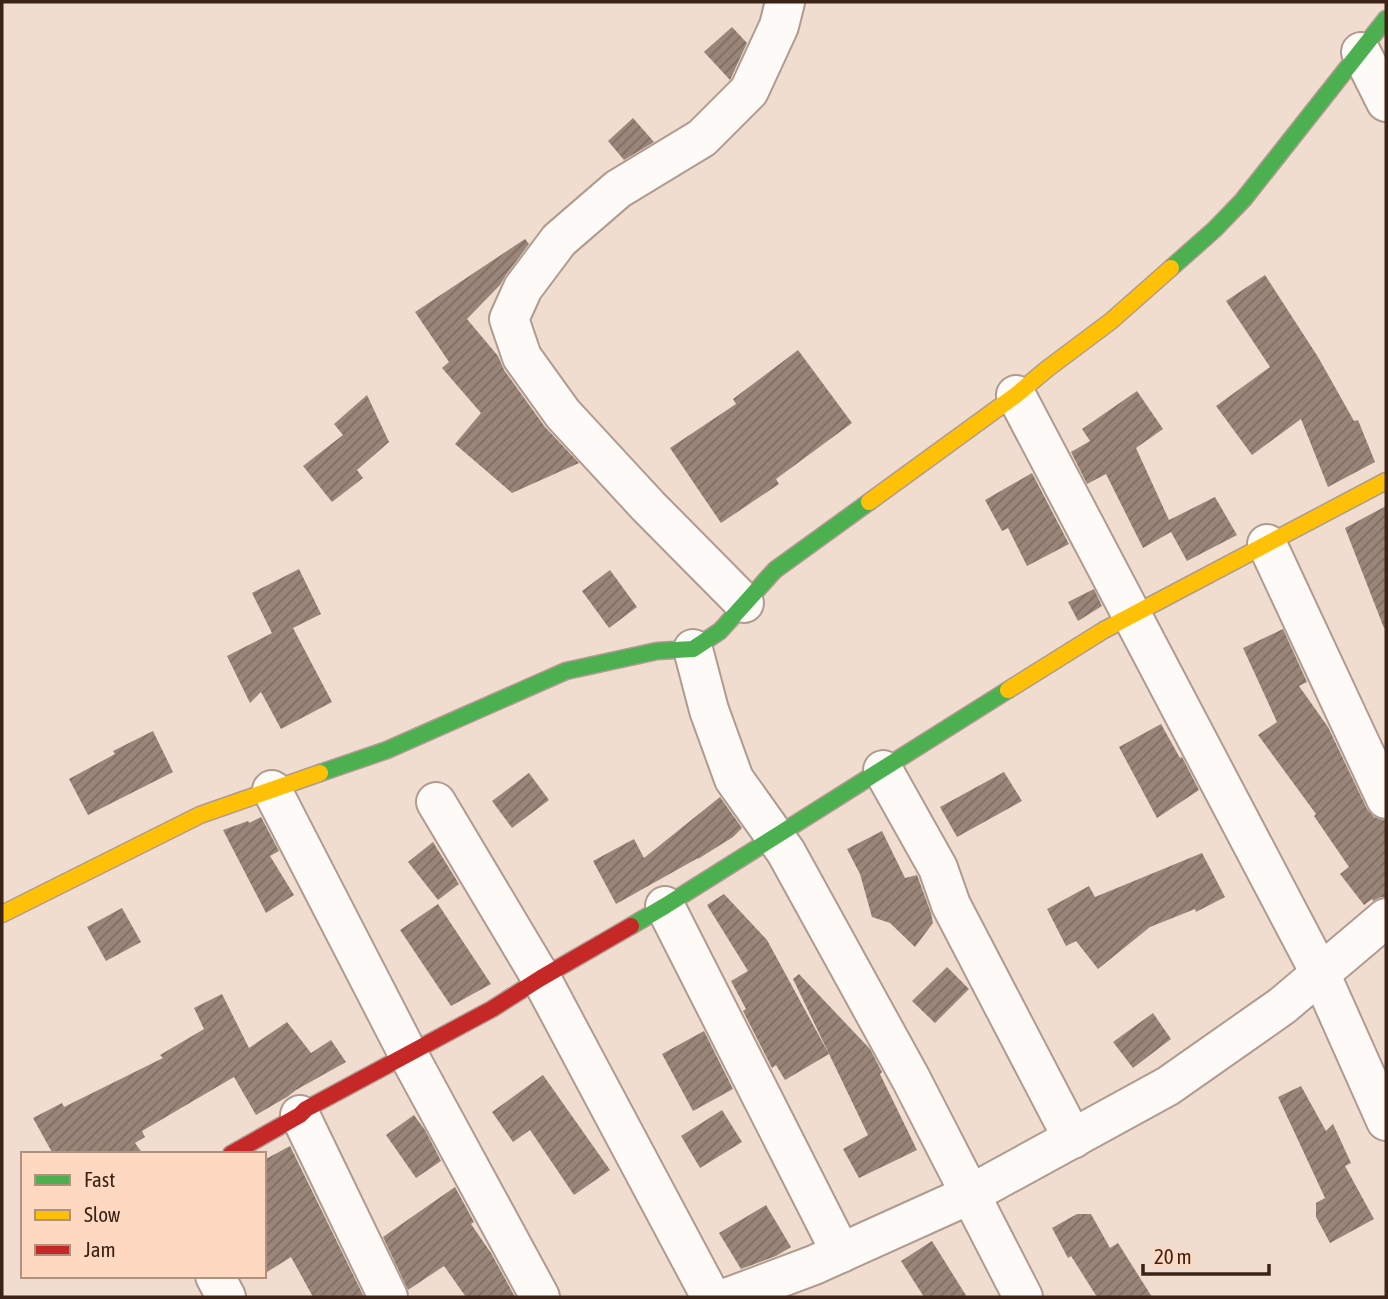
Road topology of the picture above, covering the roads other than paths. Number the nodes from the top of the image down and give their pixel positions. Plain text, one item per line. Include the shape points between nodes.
1 (785, 2) edge
2 (1386, 19) edge
3 (1361, 52) junction
4 (1386, 102) edge
5 (1016, 395) junction
6 (1386, 481) edge
7 (1267, 544) junction
8 (744, 603) junction
9 (1131, 615) junction
10 (693, 649) junction
11 (883, 770) junction
12 (272, 790) junction
13 (1386, 799) edge
14 (436, 802) dead end
15 (775, 837) junction
16 (665, 906) junction
17 (2, 914) edge
18 (1386, 918) edge
19 (1320, 973) junction
20 (541, 978) junction
21 (408, 1054) junction
22 (300, 1115) junction
23 (1386, 1121) edge
24 (1073, 1139) junction
25 (235, 1152) edge
26 (969, 1195) junction
27 (841, 1253) junction
28 (216, 1278) edge
29 (226, 1297) edge
30 (388, 1297) edge
31 (540, 1297) edge
32 (711, 1297) edge
33 (729, 1297) edge
34 (1023, 1297) edge

1 - 8 street via 749,91 702,138 618,189 559,240 523,288 509,319 522,357 563,414
2 - 3 street
3 - 4 street
3 - 5 street via 1215,229 1111,321
5 - 8 street via 775,570
5 - 9 street
6 - 7 street
7 - 9 street
7 - 13 street
8 - 10 street via 720,631
9 - 11 street
9 - 19 street
10 - 12 street via 657,651 566,671 387,750
10 - 15 street via 734,779
11 - 15 street
11 - 24 street via 938,868 951,905
12 - 17 street via 200,815
12 - 21 street
14 - 20 street
15 - 16 street
15 - 26 street via 911,1079
16 - 20 street
16 - 27 street
18 - 19 street
19 - 23 street
19 - 24 street via 1282,1006 1168,1086
20 - 21 street
20 - 32 street
21 - 22 street
21 - 31 street
22 - 25 street
22 - 30 street
24 - 26 street
26 - 27 street
26 - 34 street
27 - 33 street
28 - 29 street

